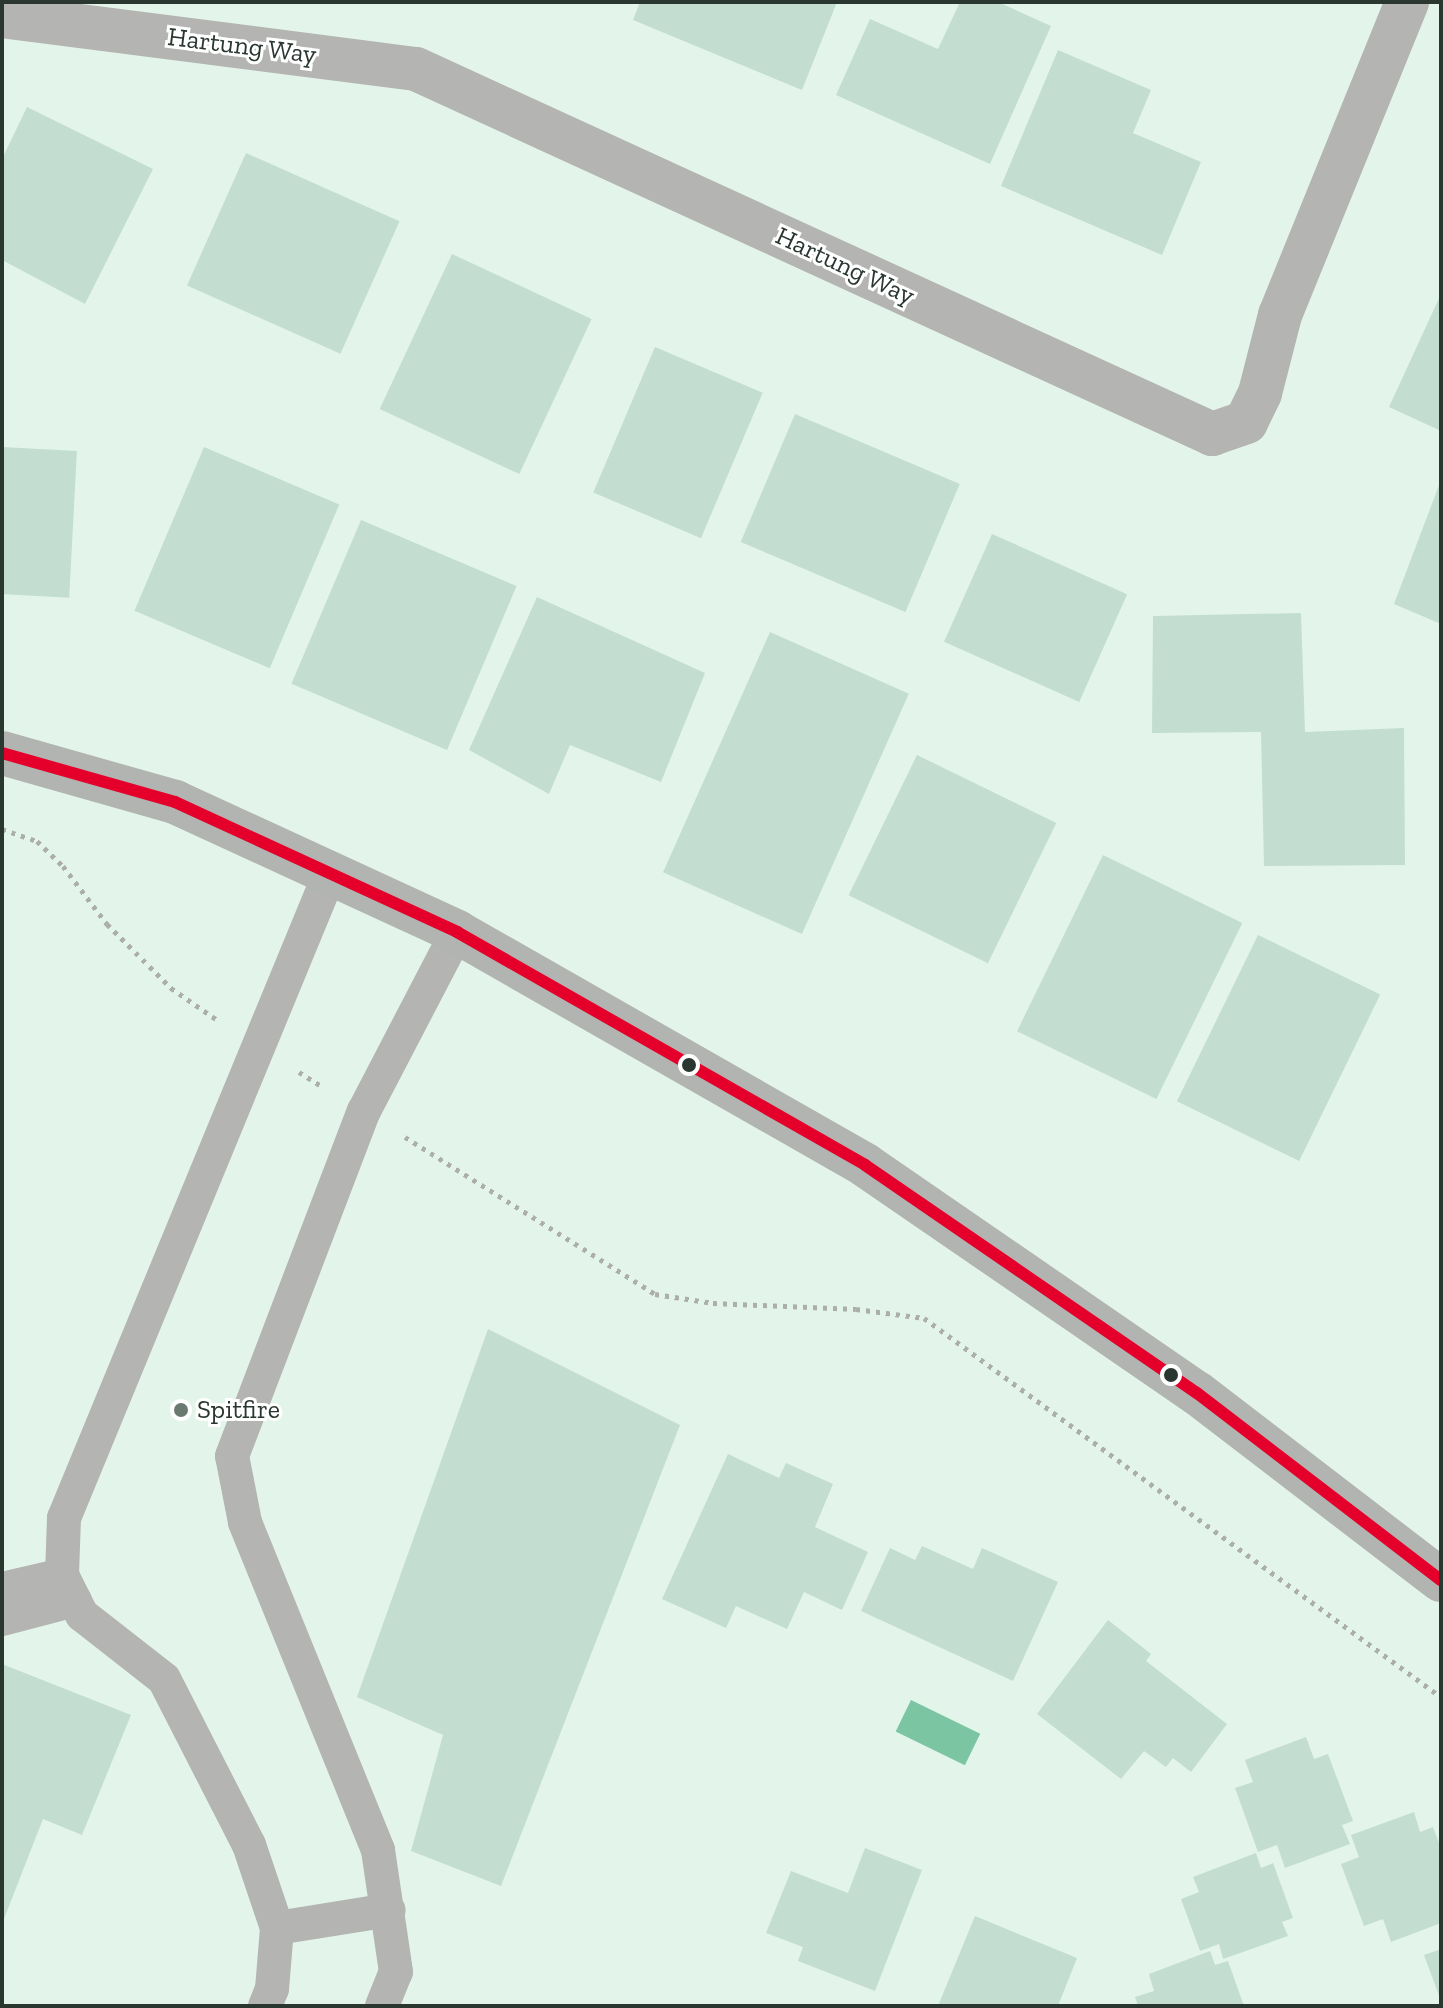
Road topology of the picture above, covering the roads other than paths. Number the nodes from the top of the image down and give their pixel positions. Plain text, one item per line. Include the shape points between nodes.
1 (1407, 2) edge
2 (2, 16) edge
3 (2, 753) edge
4 (330, 873) junction
5 (457, 932) junction
6 (1441, 1580) edge
7 (69, 1587) junction
8 (2, 1589) edge
9 (2, 1619) edge
10 (389, 1910) junction
11 (277, 1928) junction
12 (265, 2006) edge
13 (382, 2006) edge

1 - 2 street, Hartung Way via 1280,315 1260,393 1246,422 1212,434 416,69
3 - 4 main road via 175,802
4 - 5 main road
4 - 7 lane via 64,1518
5 - 6 main road via 865,1165 1197,1393
5 - 10 lane via 364,1111 232,1456 245,1522 378,1850
7 - 8 lane
7 - 9 lane
7 - 11 lane via 82,1615 164,1679 249,1845
10 - 11 lane
10 - 13 lane via 396,1972
11 - 12 lane via 272,1989

